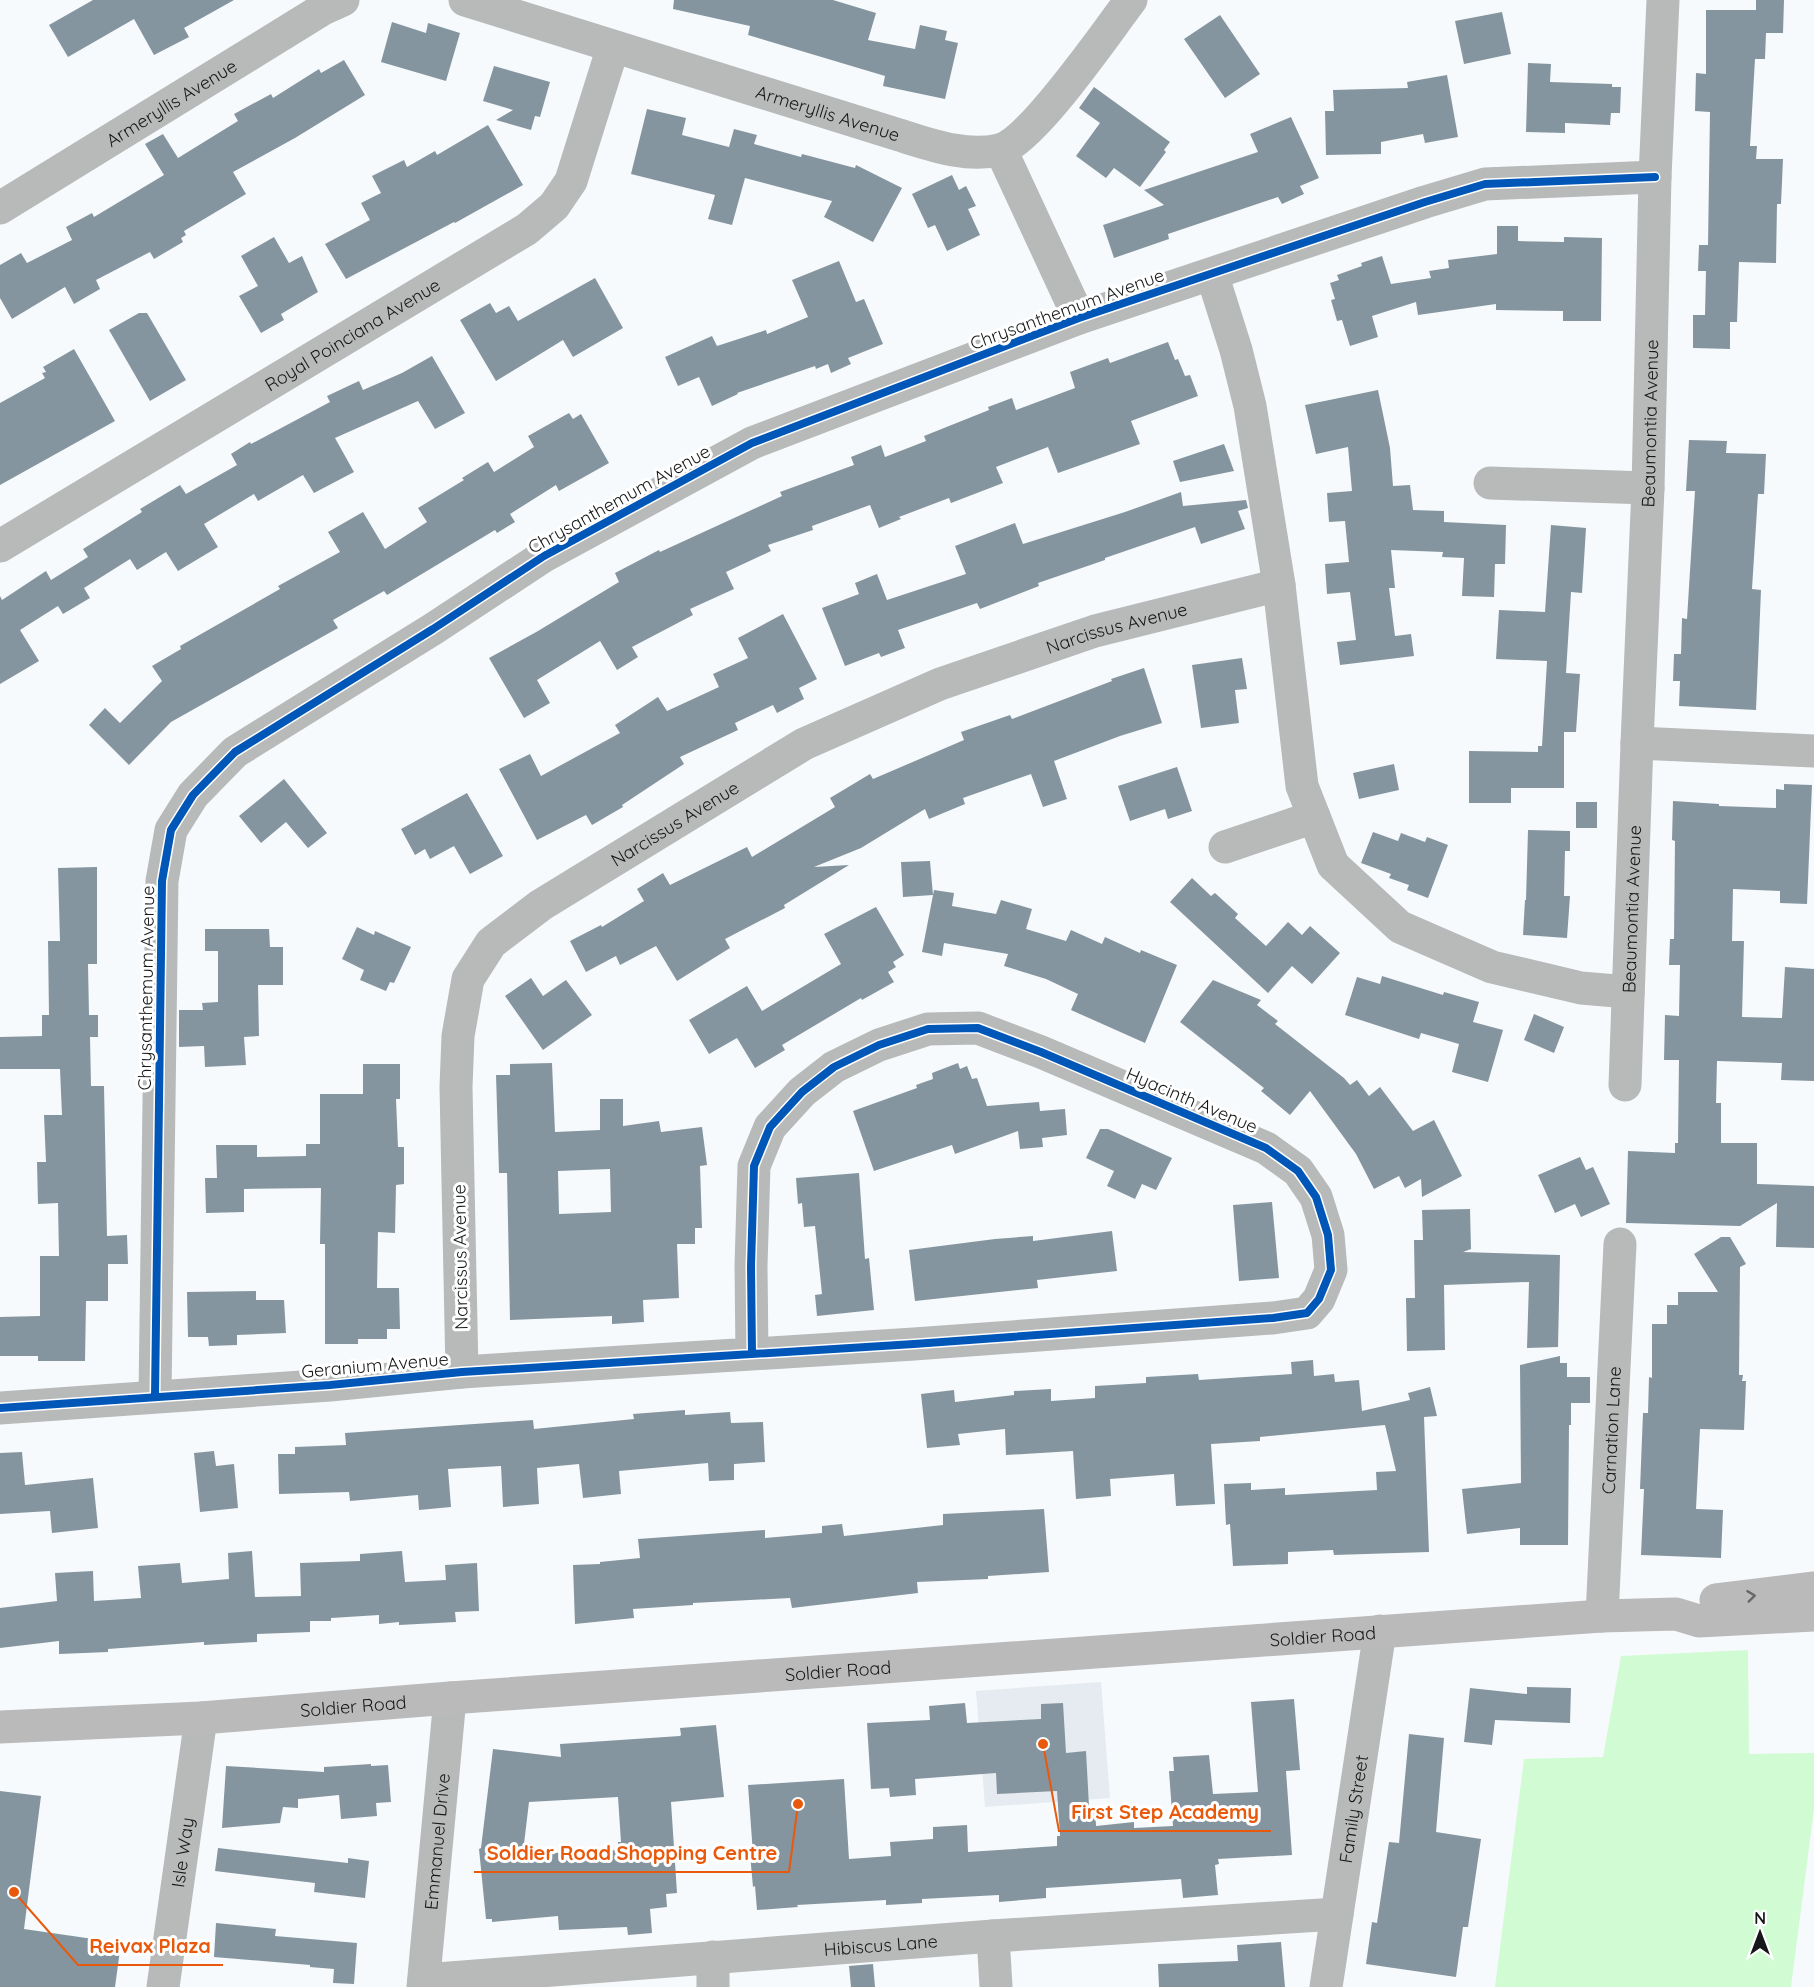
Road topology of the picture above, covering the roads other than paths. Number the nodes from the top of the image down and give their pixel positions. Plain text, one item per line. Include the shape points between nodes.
1 (343, 0) edge
2 (465, 0) edge
3 (1131, 0) edge
4 (1663, 0) edge
5 (613, 47) junction
6 (1001, 150) junction
7 (1655, 177) junction
8 (0, 208) edge
9 (1212, 274) junction
10 (1079, 318) junction
11 (1490, 483) dead end
12 (1648, 488) junction
13 (0, 546) edge
14 (1279, 585) junction
15 (1637, 743) junction
16 (1814, 751) edge
17 (1314, 817) junction
18 (1225, 847) dead end
19 (1628, 992) junction
20 (1625, 1085) dead end
21 (1620, 1244) dead end
22 (752, 1354) junction
23 (462, 1372) junction
24 (155, 1396) junction
25 (0, 1408) edge
26 (1814, 1588) edge
27 (1676, 1614) junction
28 (1814, 1615) edge
29 (1602, 1616) junction
30 (1380, 1631) junction
31 (450, 1698) junction
32 (201, 1718) junction
33 (0, 1727) edge
34 (1337, 1914) junction
35 (993, 1936) junction
36 (713, 1972) edge
37 (423, 1983) edge
38 (163, 1987) edge
39 (996, 1987) edge
40 (1326, 1987) edge

1 - 8 street, Armeryllis Avenue
2 - 5 street, Armeryllis Avenue
3 - 6 street via 1044,113 1023,136
4 - 7 street, Beaumontia Avenue
5 - 6 street, Armeryllis Avenue via 944,148 976,153
5 - 13 street, Royal Poinciana Avenue via 571,181 554,207 527,229
6 - 10 street
7 - 9 street, Chrysanthemum Avenue via 1485,184
7 - 12 street, Beaumontia Avenue
9 - 10 street, Chrysanthemum Avenue
9 - 14 street, Beaumontia Avenue via 1250,406
10 - 24 street, Chrysanthemum Avenue via 741,448 544,556 235,752 193,795 171,830 162,881
11 - 12 street
12 - 15 street, Beaumontia Avenue
14 - 17 street, Beaumontia Avenue via 1302,786
14 - 23 street, Narcissus Avenue via 1095,631 940,684 804,744 541,905 491,943 468,979 458,1036
15 - 16 street
15 - 19 street, Beaumontia Avenue
17 - 18 street
17 - 19 street, Beaumontia Avenue via 1333,865 1400,927 1492,967 1581,988
19 - 20 street
21 - 29 street, Carnation Lane
22 - 22 street, Hyacinth Avenue via 754,1166 770,1127 802,1092 834,1067 879,1045 928,1029 978,1028 1266,1148 1298,1171 1316,1197 1328,1235 1331,1270 1319,1299 1307,1312 1274,1318
22 - 23 street, Geranium Avenue
23 - 24 street, Geranium Avenue
24 - 25 street, Geranium Avenue
27 -> 26 main road, Soldier Road via 1696,1602
27 - 28 main road, Soldier Road via 1700,1621
27 - 29 main road, Soldier Road
29 - 30 main road, Soldier Road
30 - 31 main road, Soldier Road
30 - 34 street, Family Street
31 - 32 main road, Soldier Road
31 - 37 street, Emmanuel Drive
32 - 33 main road, Soldier Road
32 - 38 street, Isle Way
34 - 35 street, Hibiscus Lane
34 - 40 street, Family Street
35 - 36 street, Hibiscus Lane
35 - 39 street
36 - 37 street, Hibiscus Lane

